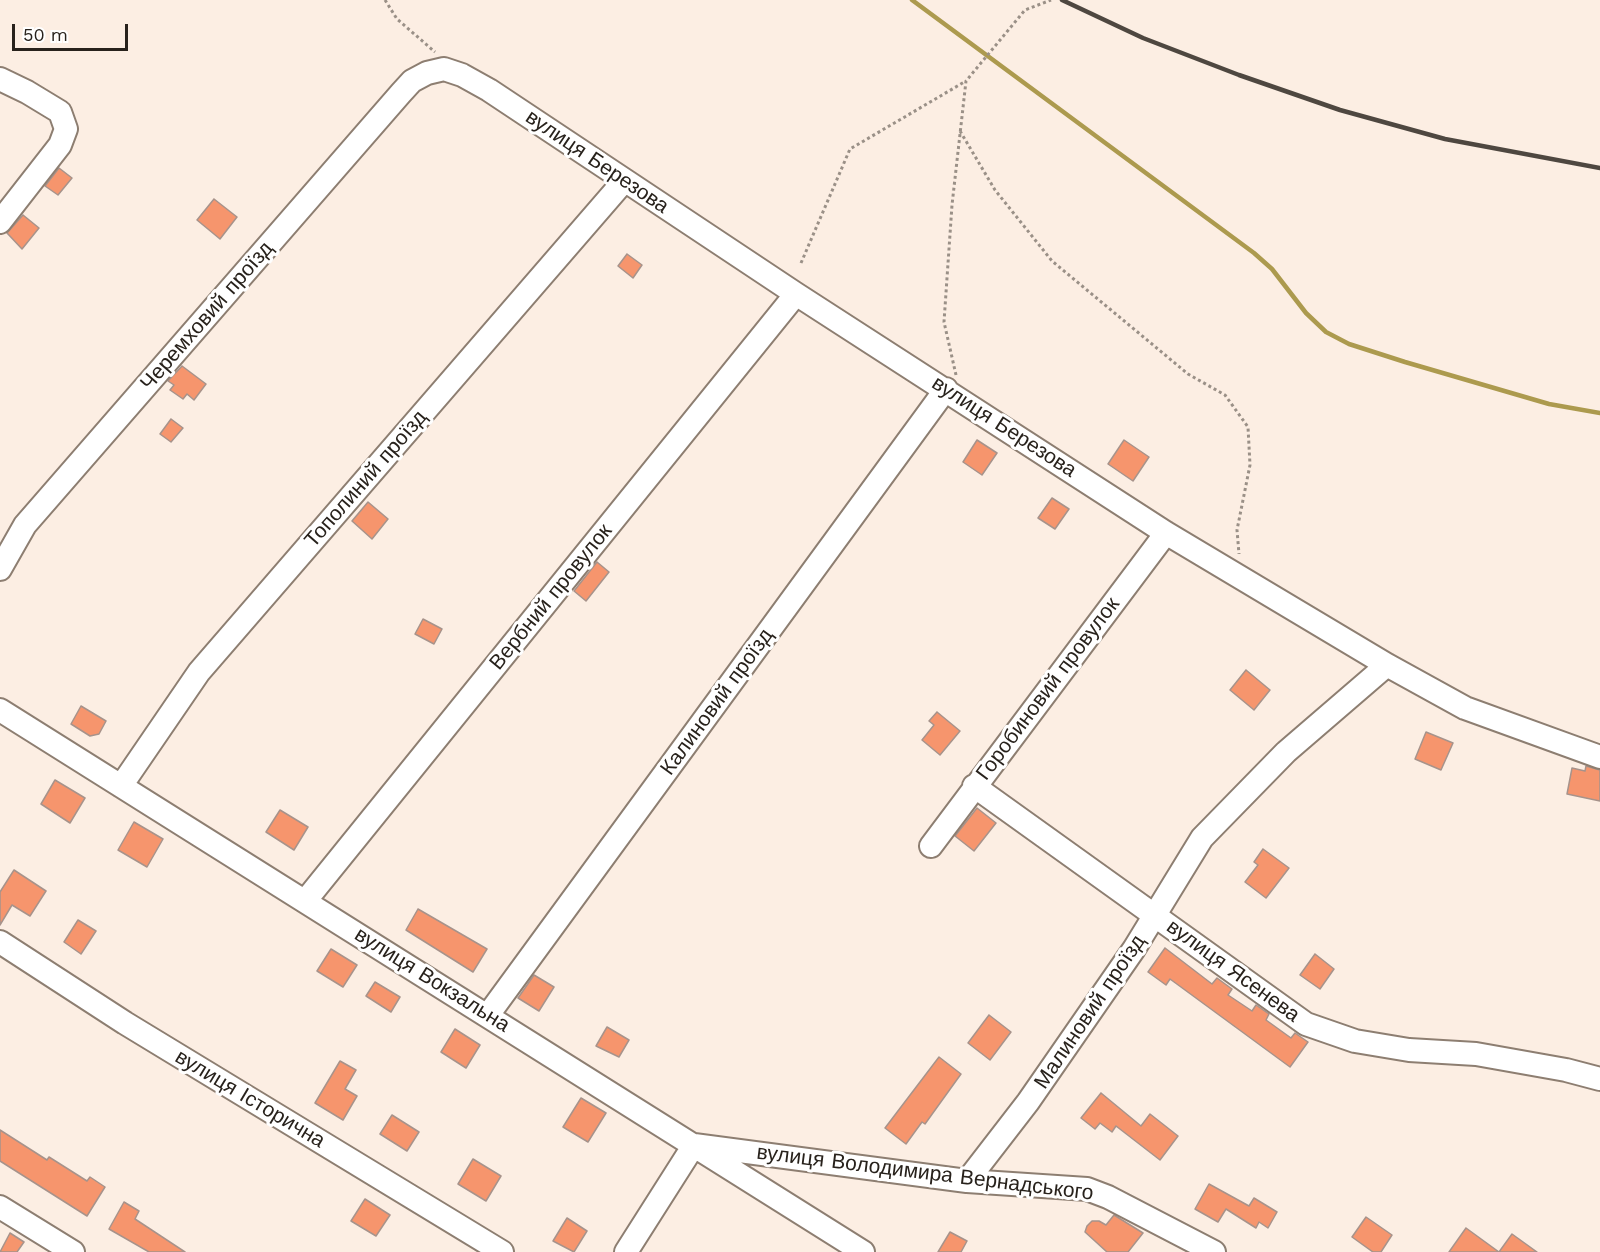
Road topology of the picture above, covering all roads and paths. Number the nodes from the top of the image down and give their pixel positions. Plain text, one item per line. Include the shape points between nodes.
1 (385, 0) edge
2 (1051, 0) edge
3 (427, 73) joint
4 (462, 75) junction
5 (0, 79) edge
6 (966, 81) junction
7 (960, 131) junction
8 (624, 181) junction
9 (0, 222) edge
10 (801, 263) dead end
11 (796, 294) junction
12 (954, 394) junction
13 (1166, 533) junction
14 (0, 569) edge
15 (1242, 579) junction
16 (1387, 664) junction
17 (0, 710) edge
18 (1600, 757) edge
19 (121, 786) junction
20 (974, 786) junction
21 (931, 846) dead end
22 (306, 900) junction
23 (1155, 915) junction
24 (0, 942) edge
25 (488, 1015) junction
26 (1600, 1079) edge
27 (694, 1145) junction
28 (967, 1181) junction
29 (0, 1207) edge
30 (73, 1252) edge
31 (502, 1252) edge
32 (626, 1252) edge
33 (863, 1252) edge
34 (1214, 1252) edge

1 - 4 path via 397,20
2 - 6 path via 1025,10
3 - 4 street, вулиця Березова via 444,69
3 - 14 street, Черемховий проїзд via 401,93 26,525
4 - 8 street, вулиця Березова
5 - 9 street via 60,112 66,129 60,146
6 - 7 path
6 - 10 path via 850,149
7 - 12 path via 944,322
7 - 15 path via 995,190 1052,261 1188,374 1225,395 1248,427 1250,465 1237,530
8 - 11 street, вулиця Березова
8 - 19 street, Тополиний проїзд via 199,672
11 - 12 street, вулиця Березова
11 - 22 street, Вербний провулок
12 - 13 street, вулиця Березова
12 - 25 street, Калиновий проїзд
13 - 15 street, вулиця Березова
13 - 20 street, Горобиновий провулок
15 - 16 street, вулиця Березова
16 - 18 street, вулиця Березова via 1465,708
16 - 23 street, Малиновий проїзд via 1286,752 1202,838
17 - 19 street, вулиця Вокзальна
19 - 22 street, вулиця Вокзальна
20 - 21 street, Горобиновий провулок
20 - 23 street, вулиця Ясенева
22 - 25 street, вулиця Вокзальна
23 - 26 street, вулиця Ясенева via 1284,1010 1328,1033 1409,1050 1476,1054
23 - 28 street, Малиновий проїзд via 1028,1102
24 - 31 street, вулиця Історична via 125,1023
25 - 27 street, вулиця Вокзальна
27 - 28 street, вулиця Володимира Вернадського
27 - 32 street
27 - 33 street, вулиця Вокзальна
28 - 34 street, вулиця Володимира Вернадського via 1087,1189
29 - 30 street

